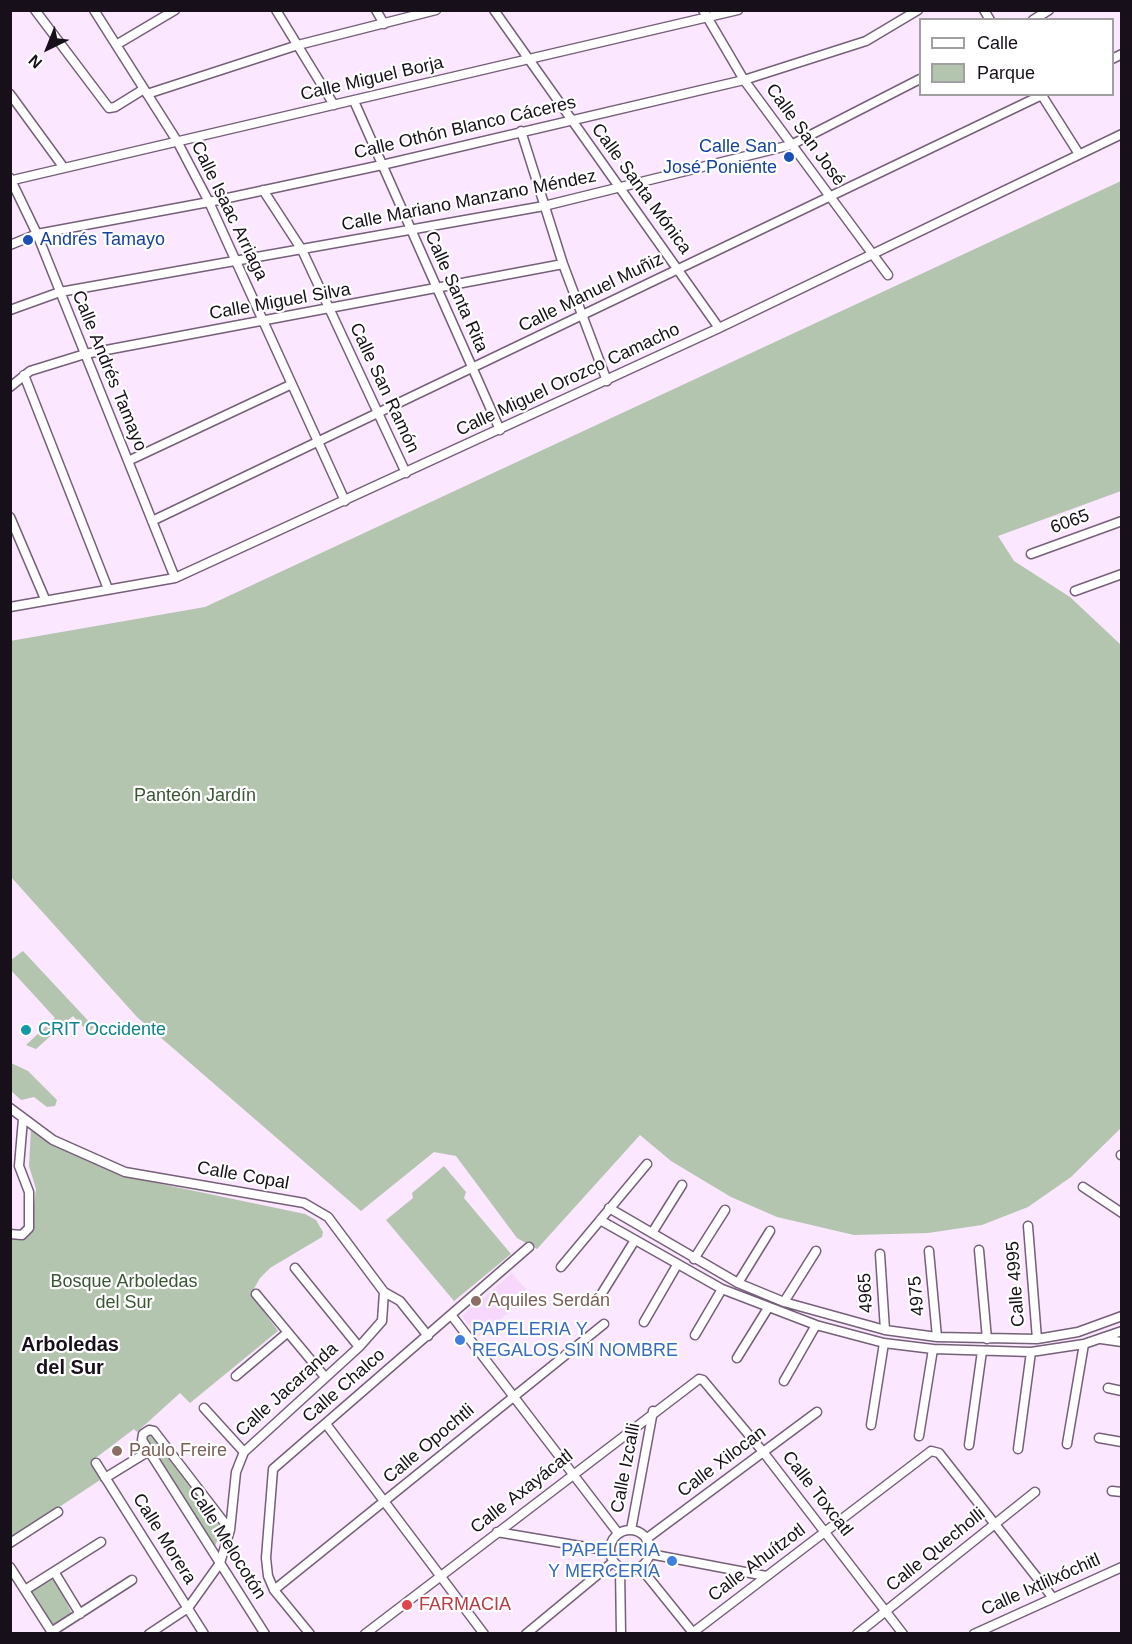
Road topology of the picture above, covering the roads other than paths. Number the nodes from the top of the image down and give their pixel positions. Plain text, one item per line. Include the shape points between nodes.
1 (35, 10) edge
2 (94, 10) edge
3 (175, 10) edge
4 (276, 10) edge
5 (376, 10) edge
6 (436, 10) edge
7 (494, 10) edge
8 (703, 10) edge
9 (738, 10) edge
10 (918, 10) edge
11 (708, 19) junction
12 (384, 24) junction
13 (116, 45) junction
14 (298, 45) junction
15 (530, 60) junction
16 (744, 80) junction
17 (919, 80) edge
18 (145, 91) junction
19 (10, 94) edge
20 (1040, 96) edge
21 (1043, 96) edge
22 (354, 101) junction
23 (334, 105) junction
24 (570, 120) junction
25 (521, 131) junction
26 (1122, 134) edge
27 (177, 141) junction
28 (791, 146) junction
29 (1079, 154) junction
30 (382, 165) junction
31 (64, 168) junction
32 (12, 179) edge
33 (620, 188) junction
34 (263, 190) junction
35 (830, 197) junction
36 (209, 202) junction
37 (544, 206) junction
38 (411, 231) junction
39 (37, 234) junction
40 (10, 245) edge
41 (302, 250) junction
42 (874, 255) junction
43 (237, 263) junction
44 (563, 264) junction
45 (678, 270) junction
46 (888, 275) dead end
47 (438, 290) junction
48 (60, 292) junction
49 (10, 310) edge
50 (330, 310) junction
51 (582, 315) junction
52 (262, 321) junction
53 (719, 328) junction
54 (85, 354) junction
55 (472, 368) junction
56 (24, 375) junction
57 (607, 381) junction
58 (290, 385) junction
59 (10, 387) edge
60 (378, 413) junction
61 (500, 430) junction
62 (318, 444) junction
63 (128, 460) junction
64 (406, 473) junction
65 (345, 501) junction
66 (10, 518) edge
67 (152, 521) junction
68 (1122, 521) edge
69 (1031, 554) dead end
70 (1122, 574) edge
71 (175, 578) junction
72 (108, 589) junction
73 (1075, 591) dead end
74 (45, 599) junction
75 (10, 607) edge
76 (10, 1108) edge
77 (23, 1119) junction
78 (647, 1164) dead end
79 (682, 1185) dead end
80 (1083, 1187) dead end
81 (725, 1210) dead end
82 (605, 1214) junction
83 (1122, 1214) edge
84 (1028, 1226) dead end
85 (770, 1231) dead end
86 (652, 1233) junction
87 (10, 1234) edge
88 (635, 1240) junction
89 (529, 1248) dead end
90 (979, 1250) dead end
91 (816, 1251) dead end
92 (929, 1251) dead end
93 (880, 1254) dead end
94 (694, 1259) junction
95 (677, 1265) junction
96 (561, 1267) dead end
97 (296, 1268) dead end
98 (738, 1282) junction
99 (722, 1289) junction
100 (384, 1292) junction
101 (256, 1294) dead end
102 (599, 1298) dead end
103 (784, 1302) junction
104 (768, 1308) junction
105 (452, 1316) junction
106 (1122, 1316) edge
107 (645, 1322) dead end
108 (604, 1324) dead end
109 (816, 1325) junction
110 (885, 1330) junction
111 (1122, 1331) edge
112 (287, 1333) junction
113 (695, 1335) dead end
114 (428, 1336) junction
115 (937, 1337) junction
116 (987, 1339) junction
117 (1037, 1339) junction
118 (1101, 1339) junction
119 (1122, 1342) edge
120 (884, 1343) junction
121 (1084, 1344) junction
122 (359, 1347) junction
123 (933, 1349) junction
124 (982, 1351) junction
125 (1031, 1352) junction
126 (737, 1358) dead end
127 (236, 1376) dead end
128 (325, 1377) junction
129 (701, 1379) joint
130 (784, 1381) dead end
131 (1108, 1388) dead end
132 (1122, 1391) edge
133 (513, 1396) junction
134 (204, 1408) dead end
135 (654, 1411) junction
136 (817, 1412) dead end
137 (326, 1425) junction
138 (871, 1425) dead end
139 (919, 1436) dead end
140 (1099, 1438) dead end
141 (1122, 1442) edge
142 (969, 1444) dead end
143 (1067, 1444) dead end
144 (1017, 1449) dead end
145 (149, 1451) junction
146 (244, 1452) junction
147 (764, 1453) junction
148 (96, 1463) dead end
149 (572, 1474) junction
150 (105, 1478) junction
151 (1112, 1491) dead end
152 (1035, 1492) dead end
153 (1122, 1492) edge
154 (385, 1502) junction
155 (58, 1512) dead end
156 (995, 1524) junction
157 (231, 1530) junction
158 (632, 1530) junction
159 (497, 1532) junction
160 (825, 1532) junction
161 (618, 1533) junction
162 (646, 1539) junction
163 (101, 1542) dead end
164 (10, 1543) edge
165 (610, 1551) junction
166 (650, 1554) junction
167 (220, 1563) junction
168 (617, 1565) junction
169 (10, 1567) edge
170 (1122, 1567) edge
171 (640, 1568) junction
172 (55, 1573) junction
173 (441, 1576) junction
174 (766, 1576) junction
175 (132, 1580) dead end
176 (25, 1590) junction
177 (274, 1590) junction
178 (1053, 1598) junction
179 (188, 1608) junction
180 (886, 1611) junction
181 (80, 1614) junction
182 (52, 1633) edge
183 (692, 1633) edge
184 (149, 1634) edge
185 (204, 1634) edge
186 (265, 1634) edge
187 (309, 1634) edge
188 (365, 1634) edge
189 (484, 1634) edge
190 (525, 1634) edge
191 (621, 1634) edge
192 (857, 1634) edge
193 (903, 1634) edge
194 (974, 1634) edge

1 - 18 street via 109,108
2 - 13 street, Calle Isaac Arriaga
3 - 13 street
4 - 14 street
5 - 12 street
6 - 12 street
7 - 15 street, Calle Santa Mónica
8 - 11 street, Calle San José
9 - 11 street, Calle Miguel Borja
10 - 16 street, Calle Othón Blanco Cáceres via 866,41
11 - 15 street, Calle Miguel Borja
11 - 16 street, Calle San José
12 - 14 street
13 - 18 street, Calle Isaac Arriaga
14 - 18 street
14 - 23 street
15 - 22 street, Calle Miguel Borja
15 - 24 street, Calle Santa Mónica
16 - 24 street, Calle Othón Blanco Cáceres
16 - 28 street, Calle San José
17 - 28 street, Calle Mariano Manzano Méndez
18 - 27 street, Calle Isaac Arriaga
19 - 31 street
20 - 35 street, Calle Manuel Muñiz
21 - 29 street
22 - 23 street, Calle Miguel Borja
22 - 30 street, Calle Santa Rita
23 - 27 street, Calle Miguel Borja
24 - 25 street, Calle Othón Blanco Cáceres
24 - 33 street, Calle Santa Mónica
25 - 30 street, Calle Othón Blanco Cáceres
25 - 37 street
26 - 29 street, Calle Miguel Orozco Camacho
27 - 31 street, Calle Miguel Borja
27 - 36 street, Calle Isaac Arriaga
28 - 33 street, Calle Mariano Manzano Méndez
28 - 35 street, Calle San José
29 - 42 street, Calle Miguel Orozco Camacho
30 - 34 street, Calle Othón Blanco Cáceres
30 - 38 street, Calle Santa Rita
31 - 32 street, Calle Miguel Borja
32 - 39 street, Calle Andrés Tamayo
33 - 37 street, Calle Mariano Manzano Méndez
33 - 45 street, Calle Santa Mónica
34 - 36 street, Calle Othón Blanco Cáceres
34 - 41 street, Calle San Ramón
35 - 42 street, Calle San José
35 - 45 street, Calle Manuel Muñiz
36 - 39 street, Calle Othón Blanco Cáceres
36 - 43 street, Calle Isaac Arriaga
37 - 38 street, Calle Mariano Manzano Méndez
37 - 44 street
38 - 41 street, Calle Mariano Manzano Méndez
38 - 47 street, Calle Santa Rita
39 - 40 street, Calle Othón Blanco Cáceres
39 - 48 street, Calle Andrés Tamayo
41 - 43 street, Calle Mariano Manzano Méndez
41 - 50 street, Calle San Ramón
42 - 46 street, Calle San José
42 - 53 street, Calle Miguel Orozco Camacho
43 - 48 street, Calle Mariano Manzano Méndez
43 - 52 street, Calle Isaac Arriaga
44 - 47 street, Calle Miguel Silva
44 - 51 street
45 - 51 street, Calle Manuel Muñiz
45 - 53 street, Calle Santa Mónica
47 - 50 street, Calle Miguel Silva
47 - 55 street, Calle Santa Rita
48 - 49 street, Calle Mariano Manzano Méndez
48 - 54 street, Calle Andrés Tamayo
50 - 52 street, Calle Miguel Silva
50 - 60 street, Calle San Ramón
51 - 55 street, Calle Manuel Muñiz
51 - 57 street
52 - 54 street, Calle Miguel Silva
52 - 58 street, Calle Isaac Arriaga
53 - 57 street, Calle Miguel Orozco Camacho
54 - 56 street, Calle Miguel Silva
54 - 63 street, Calle Andrés Tamayo
55 - 60 street, Calle Manuel Muñiz
55 - 61 street, Calle Santa Rita
56 - 59 street, Calle Miguel Silva
56 - 72 street
57 - 61 street, Calle Miguel Orozco Camacho
58 - 62 street, Calle Isaac Arriaga
58 - 63 street
60 - 62 street, Calle Manuel Muñiz
60 - 64 street, Calle San Ramón
61 - 64 street, Calle Miguel Orozco Camacho
62 - 65 street, Calle Isaac Arriaga
62 - 67 street, Calle Manuel Muñiz
63 - 67 street, Calle Andrés Tamayo
64 - 65 street, Calle Miguel Orozco Camacho
65 - 71 street, Calle Miguel Orozco Camacho
66 - 74 street
67 - 71 street, Calle Andrés Tamayo
68 - 69 street, 6065
70 - 73 street
71 - 72 street, Calle Miguel Orozco Camacho
72 - 74 street, Calle Miguel Orozco Camacho
74 - 75 street, Calle Miguel Orozco Camacho
76 - 77 street, Calle Copal
77 - 87 street via 19,1166 29,1192 29,1228 22,1235
77 - 100 street, Calle Copal via 53,1140 125,1172 304,1203 328,1217
78 - 82 street
79 - 86 street
80 - 83 street
81 - 94 street
82 - 86 street
82 - 88 street
82 - 96 street
84 - 117 street, Calle 4995
85 - 98 street
86 - 94 street
88 - 95 street
88 - 102 street
89 - 105 street, Calle Chalco
90 - 116 street
91 - 103 street
92 - 115 street, 4975
93 - 110 street, 4965
94 - 98 street
95 - 99 street
95 - 107 street
97 - 122 street
98 - 103 street
99 - 104 street
99 - 113 street
100 - 114 street, Calle Copal via 400,1302
100 - 122 street, Calle Jacaranda via 382,1322
101 - 112 street
103 - 110 street
104 - 109 street
104 - 126 street
105 - 114 street, Calle Chalco
105 - 133 street
106 - 117 street via 1078,1332
108 - 133 street, Calle Opochtli
109 - 120 street
109 - 130 street
110 - 115 street
111 - 118 street
112 - 127 street
112 - 128 street
114 - 137 street, Calle Chalco
115 - 116 street
116 - 117 street
118 - 119 street
118 - 121 street
120 - 123 street
120 - 138 street
121 - 125 street
121 - 143 street
122 - 128 street, Calle Jacaranda
123 - 124 street
123 - 139 street
124 - 125 street
124 - 142 street
125 - 144 street
128 - 146 street, Calle Jacaranda
129 - 135 street, Calle Axayácatl
129 - 147 street, Calle Toxcatl
131 - 132 street
133 - 149 street
133 - 154 street, Calle Opochtli
134 - 146 street
135 - 149 street, Calle Axayácatl
135 - 158 street, Calle Izcalli
136 - 147 street, Calle Xilocan
137 - 154 street
137 - 177 street, Calle Chalco via 272,1472 266,1558
140 - 141 street
145 - 150 street
145 - 157 street, Calle Melocotón via 141,1437 152,1430
145 - 167 street, Calle Melocotón
146 - 157 street, Calle Jacaranda via 236,1472
147 - 160 street, Calle Toxcatl
147 - 162 street, Calle Xilocan
148 - 150 street, Calle Morera
149 - 159 street, Calle Axayácatl
149 - 161 street
150 - 179 street, Calle Morera
151 - 153 street
152 - 156 street, Calle Quecholli
154 - 173 street
154 - 177 street, Calle Opochtli
155 - 164 street
156 - 160 street, Calle Ahuítzotl via 939,1453 928,1452
156 - 178 street
156 - 180 street, Calle Quecholli
157 - 167 street, Calle Jacaranda
158 - 161 street
158 - 162 street
159 - 165 street
159 - 173 street, Calle Axayácatl
160 - 174 street, Calle Ahuítzotl
160 - 180 street, Calle Toxcatl
161 - 165 street
162 - 166 street
163 - 172 street
165 - 168 street
166 - 171 street
166 - 174 street
167 - 179 street, Calle Jacaranda
167 - 186 street, Calle Melocotón
168 - 171 street via 629,1570
168 - 190 street
168 - 191 street
169 - 176 street
170 - 178 street, Calle Ixtlilxóchitl
171 - 183 street
172 - 176 street
172 - 181 street
173 - 188 street, Calle Axayácatl
173 - 189 street
174 - 183 street, Calle Ahuítzotl
175 - 181 street
176 - 182 street
177 - 187 street
178 - 194 street, Calle Ixtlilxóchitl
179 - 184 street, Calle Jacaranda
179 - 185 street, Calle Morera
180 - 192 street, Calle Quecholli
180 - 193 street, Calle Toxcatl
181 - 182 street

